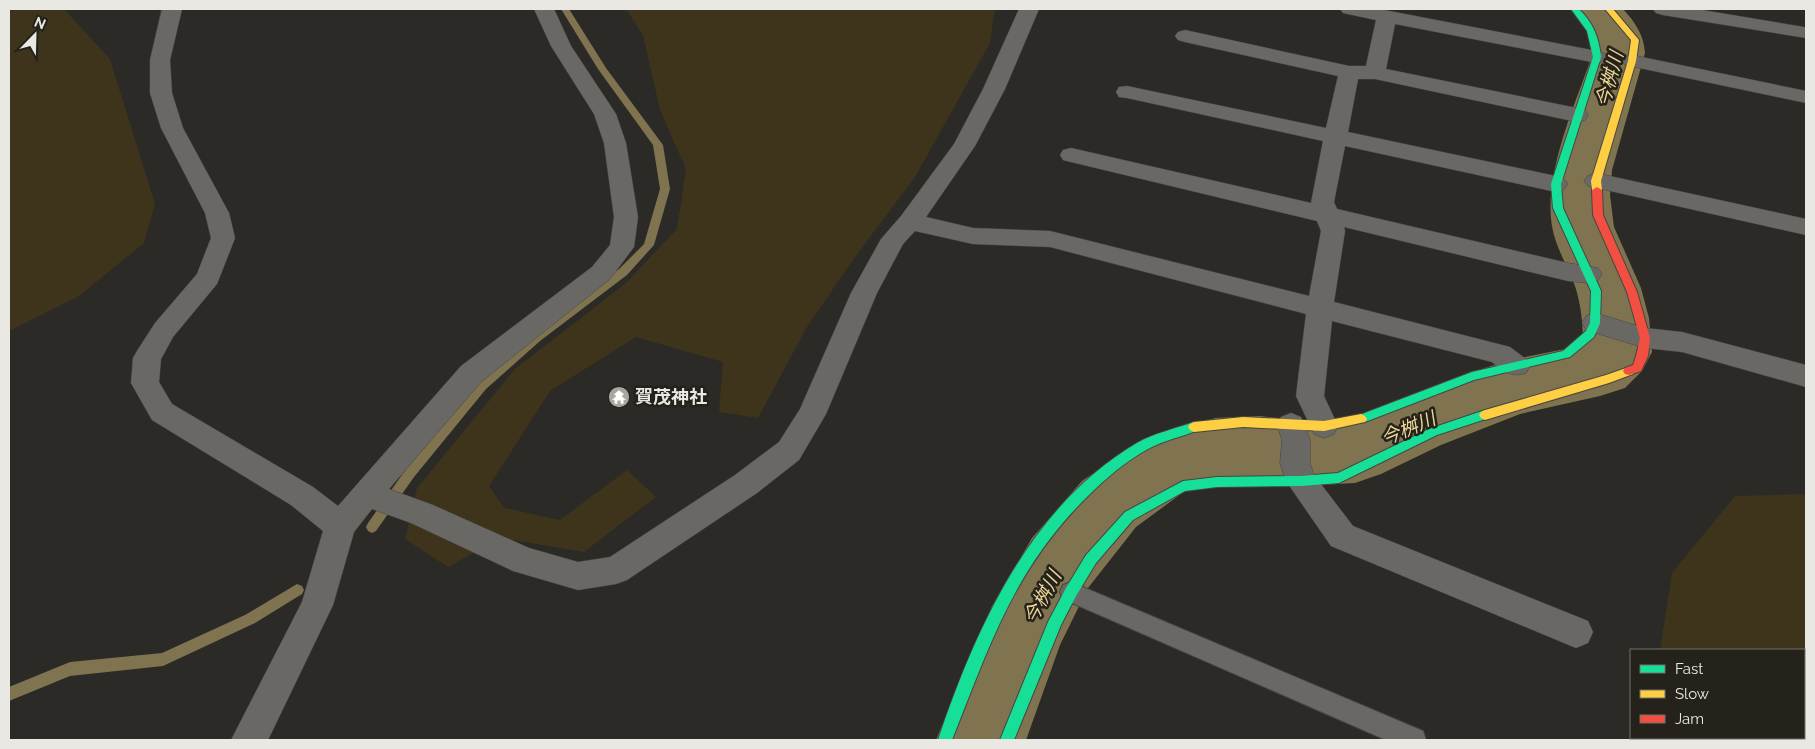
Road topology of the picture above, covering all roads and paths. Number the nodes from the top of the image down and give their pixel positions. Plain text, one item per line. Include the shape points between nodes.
1 (172, 9) edge
2 (544, 9) edge
3 (1028, 9) edge
4 (1350, 9) edge
5 (1575, 9) edge
6 (1609, 9) edge
7 (1663, 9) edge
8 (1386, 16) junction
9 (1804, 33) dead end
10 (1185, 36) dead end
11 (1597, 57) junction
12 (1632, 61) junction
13 (1349, 72) junction
14 (1375, 73) junction
15 (1127, 92) dead end
16 (1806, 97) edge
17 (1577, 115) junction
18 (1336, 136) junction
19 (1071, 155) dead end
20 (1596, 181) junction
21 (1556, 184) junction
22 (1328, 216) junction
23 (910, 222) junction
24 (1806, 227) edge
25 (1589, 274) junction
26 (1320, 306) junction
27 (1595, 323) junction
28 (1645, 338) junction
29 (1516, 366) junction
30 (1806, 376) edge
31 (1292, 425) junction
32 (1324, 426) junction
33 (1301, 481) junction
34 (366, 494) junction
35 (340, 526) junction
36 (1071, 592) junction
37 (1576, 632) dead end
38 (249, 740) edge
39 (945, 740) edge
40 (1007, 740) edge
41 (1414, 740) edge

1 - 35 street via 160,60 161,93 172,128 217,213 223,238 208,278 164,330 147,358 145,383 162,412 302,496
2 - 34 street via 561,46 605,114 616,143 626,217 622,247 601,273 471,374
3 - 23 street via 994,89 964,146
4 - 8 street
5 - 11 street via 1597,37
6 - 12 street via 1635,40
7 - 9 street
8 - 11 street
8 - 14 street
10 - 13 street
11 - 17 street
12 - 16 street
12 - 20 street
13 - 14 street
13 - 18 street
14 - 17 street
15 - 18 street
17 - 21 street
18 - 21 street
18 - 22 street via 1322,202
19 - 22 street
20 - 24 street
20 - 28 street via 1598,215 1632,292
21 - 25 street via 1558,208
22 - 25 street via 1568,272
22 - 26 street via 1333,231
23 - 26 street via 973,236 1050,239
23 - 34 street via 893,240 864,293 812,414 789,451 616,570 578,576 524,561 422,514
25 - 27 street via 1596,291
26 - 29 street via 1500,354
26 - 32 street via 1310,396
27 - 28 street
27 - 29 street via 1590,334 1566,354
28 - 30 street via 1682,342
28 - 33 street via 1637,368 1433,432 1339,478
29 - 32 street via 1472,376 1358,420
31 - 32 street
31 - 33 street via 1296,440 1294,463
31 - 39 street via 1243,422 1195,427 1142,446 1105,470 1068,508 1024,563 993,619
33 - 36 street via 1217,482 1183,486 1129,516 1091,559
33 - 37 street via 1342,536
34 - 35 street
35 - 38 street via 317,605
36 - 40 street via 1055,622
36 - 41 lane

